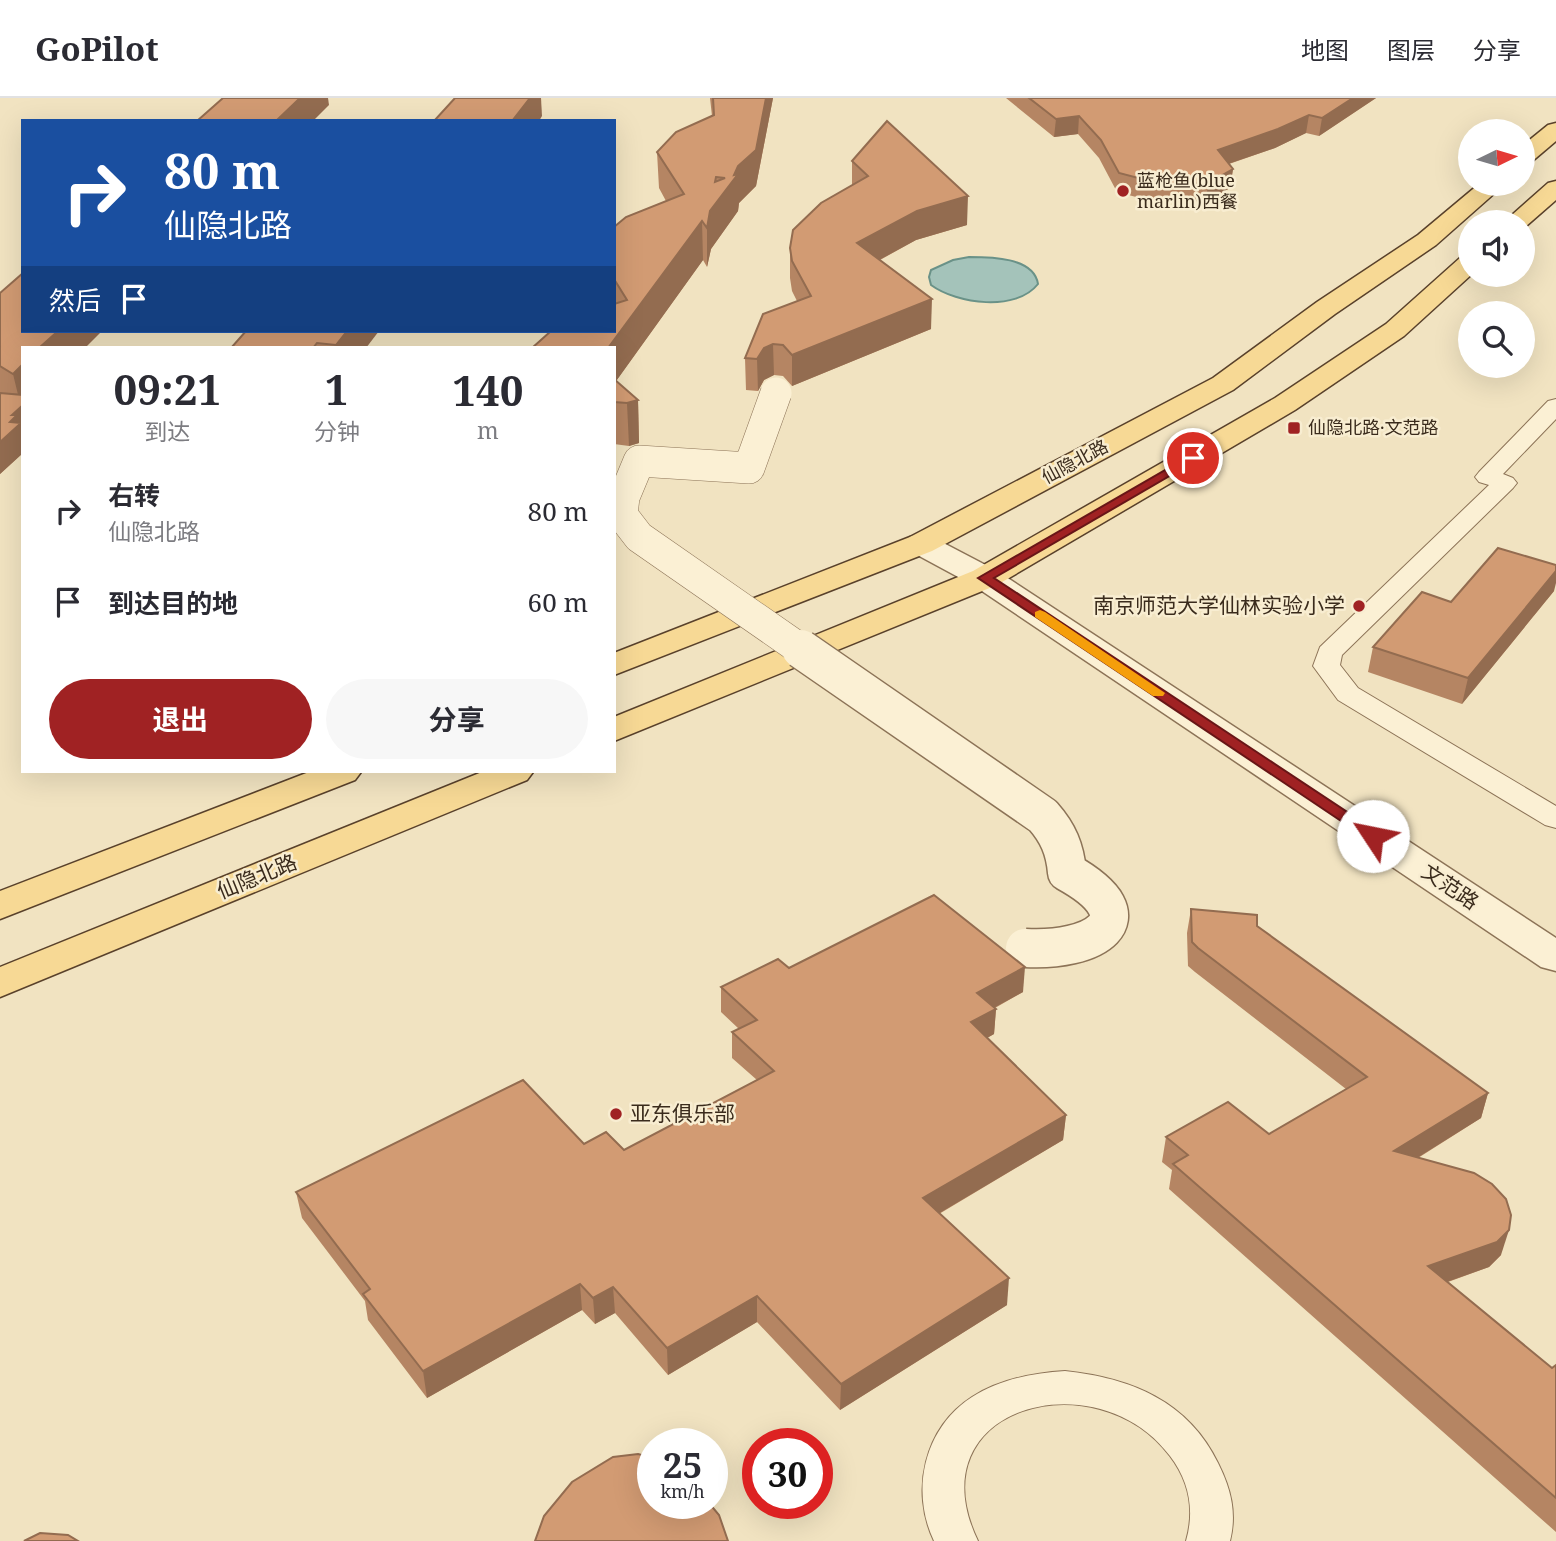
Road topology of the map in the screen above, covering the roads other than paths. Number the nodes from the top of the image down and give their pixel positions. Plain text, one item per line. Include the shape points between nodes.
1 (1556, 130) edge
2 (1535, 147) edge
3 (1556, 188) edge
4 (1479, 196) edge
5 (1530, 210) edge
6 (1458, 273) edge
7 (776, 393) dead end
8 (1556, 406) edge
9 (921, 544) junction
10 (985, 578) junction
11 (616, 663) edge
12 (616, 729) edge
13 (339, 773) edge
14 (511, 773) edge
15 (1556, 819) edge
16 (0, 906) edge
17 (1025, 948) dead end
18 (1556, 957) edge
19 (0, 983) edge
20 (956, 1541) edge
21 (1208, 1541) edge

1 - 2 main road
3 - 5 main road
4 - 9 main road, 仙隐北路 via 1427,240 1223,384
6 - 10 main road via 1395,330 1285,404
7 - 17 street, bridge via 749,468 639,461 622,515 639,537 1043,816 1058,832 1067,872 1099,890 1110,915 1095,938 1080,946
8 - 15 lane via 1487,477 1505,483 1329,653 1326,666 1348,694
9 - 10 street, 文范路
9 - 11 main road, 仙隐北路
10 - 12 main road
10 - 18 street, 文范路
13 - 16 main road
14 - 19 main road, 仙隐北路
20 - 21 lane via 941,1498 944,1466 956,1437 979,1413 1008,1396 1041,1388 1078,1387 1114,1395 1149,1411 1177,1434 1198,1462 1211,1495

